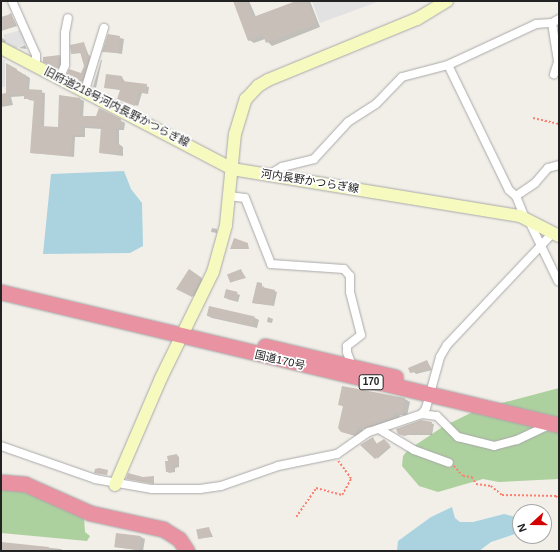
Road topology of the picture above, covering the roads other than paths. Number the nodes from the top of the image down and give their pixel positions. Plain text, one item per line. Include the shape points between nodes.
1 (12, 1) edge
2 (447, 1) edge
3 (68, 18) dead end
4 (555, 21) edge
5 (104, 28) dead end
6 (1, 48) edge
7 (448, 64) junction
8 (36, 65) junction
9 (554, 74) dead end
10 (60, 77) junction
11 (85, 90) junction
12 (559, 165) edge
13 (232, 168) junction
14 (270, 174) junction
15 (229, 196) junction
16 (516, 196) junction
17 (527, 219) junction
18 (556, 234) edge
19 (541, 246) junction
20 (558, 281) dead end
21 (1, 284) edge
22 (1, 292) edge
23 (184, 332) junction
24 (352, 366) junction
25 (430, 390) junction
26 (422, 414) junction
27 (556, 422) edge
28 (379, 428) junction
29 (1, 446) edge
30 (449, 463) road end
31 (1, 482) edge
32 (115, 484) junction
33 (187, 551) edge

1 - 8 street via 36,55
2 - 13 street via 417,19 258,86 242,107 234,134
3 - 10 street via 65,33 65,66
4 - 7 street via 536,24
4 - 9 street via 558,62
5 - 11 street
6 - 8 street, 旧府道218号河内長野かつらぎ線
7 - 14 street via 402,77 376,104 348,122 314,159 282,167
7 - 16 street via 509,190
8 - 10 street, 旧府道218号河内長野かつらぎ線
10 - 11 street, 旧府道218号河内長野かつらぎ線
11 - 13 street, 旧府道218号河内長野かつらぎ線
12 - 16 street via 548,168 535,183
13 - 14 street, 河内長野かつらぎ線
13 - 15 street
14 - 17 street, 河内長野かつらぎ線
15 - 23 street via 221,249 213,272
15 - 24 street via 245,198 272,264 344,269 350,276 350,292 362,335 347,346
16 - 17 street
17 - 18 street, 河内長野かつらぎ線
17 - 19 street
18 - 19 street
19 - 20 street
19 - 25 street via 447,345 440,357
21 - 23 highway, 国道170号 / 170
22 - 23 highway, 国道170号 / 170
23 - 24 highway, 国道170号 / 170
23 - 25 highway, 国道170号 / 170
23 - 32 street
24 - 25 highway, 国道170号 / 170
25 - 26 street
25 - 27 highway, 国道170号 / 170
26 - 27 street via 437,416 458,437 494,446 517,440
26 - 28 street
28 - 30 street via 414,450
28 - 32 street via 368,432 333,455 278,466 242,480 200,489 152,490
29 - 32 street
31 - 33 highway via 25,484 90,513 163,529 179,539

